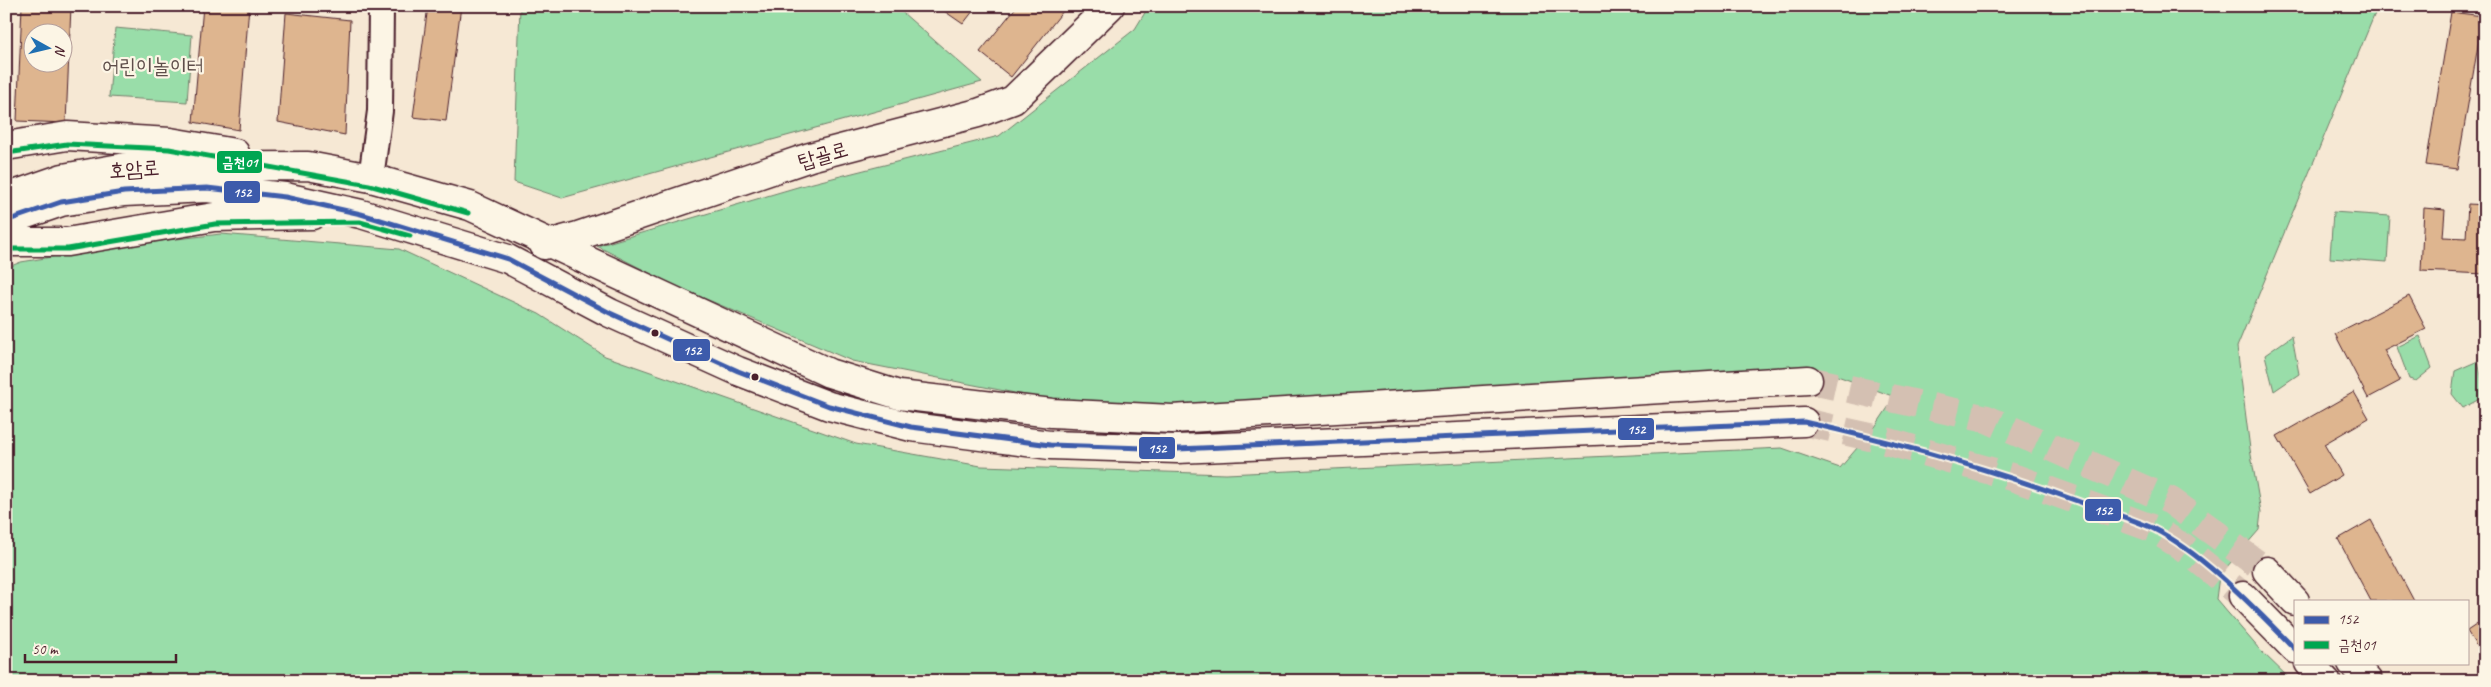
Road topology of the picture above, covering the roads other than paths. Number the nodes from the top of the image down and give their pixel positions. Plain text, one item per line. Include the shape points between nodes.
1 (381, 6) edge
2 (1110, 6) edge
3 (6, 146) edge
4 (308, 166) junction
5 (371, 178) junction
6 (6, 198) edge
7 (361, 214) junction
8 (9, 232) edge
9 (550, 243) junction
10 (508, 259) junction
11 (1808, 380) tunnel mouth
12 (1804, 422) tunnel mouth
13 (2267, 571) tunnel mouth
14 (2243, 596) tunnel mouth
15 (2294, 600) edge
16 (2294, 648) edge
17 (2310, 664) edge
18 (2353, 664) edge
19 (2326, 681) edge
20 (2368, 681) edge

1 - 5 street via 380,111
2 - 9 main road, 탑골로 via 1013,100 978,113 810,157
3 - 4 main road via 68,136 170,142
4 - 5 main road, 호암로
4 - 6 main road, 호암로 via 126,168 63,178
5 - 9 main road, 호암로 via 470,206
7 - 8 main road via 214,217 67,242
7 - 8 main road, 호암로 via 285,197 207,188 124,192 61,202
7 - 10 main road, 호암로
9 - 10 main road, 탑골로
9 - 11 main road, 호암로 via 829,373 898,395 1042,412 1172,419
10 - 12 main road, 호암로 via 610,313 738,371 829,406 911,427 1050,445 1177,449
13 - 15 main road
14 - 16 main road
17 - 19 main road
18 - 20 main road

